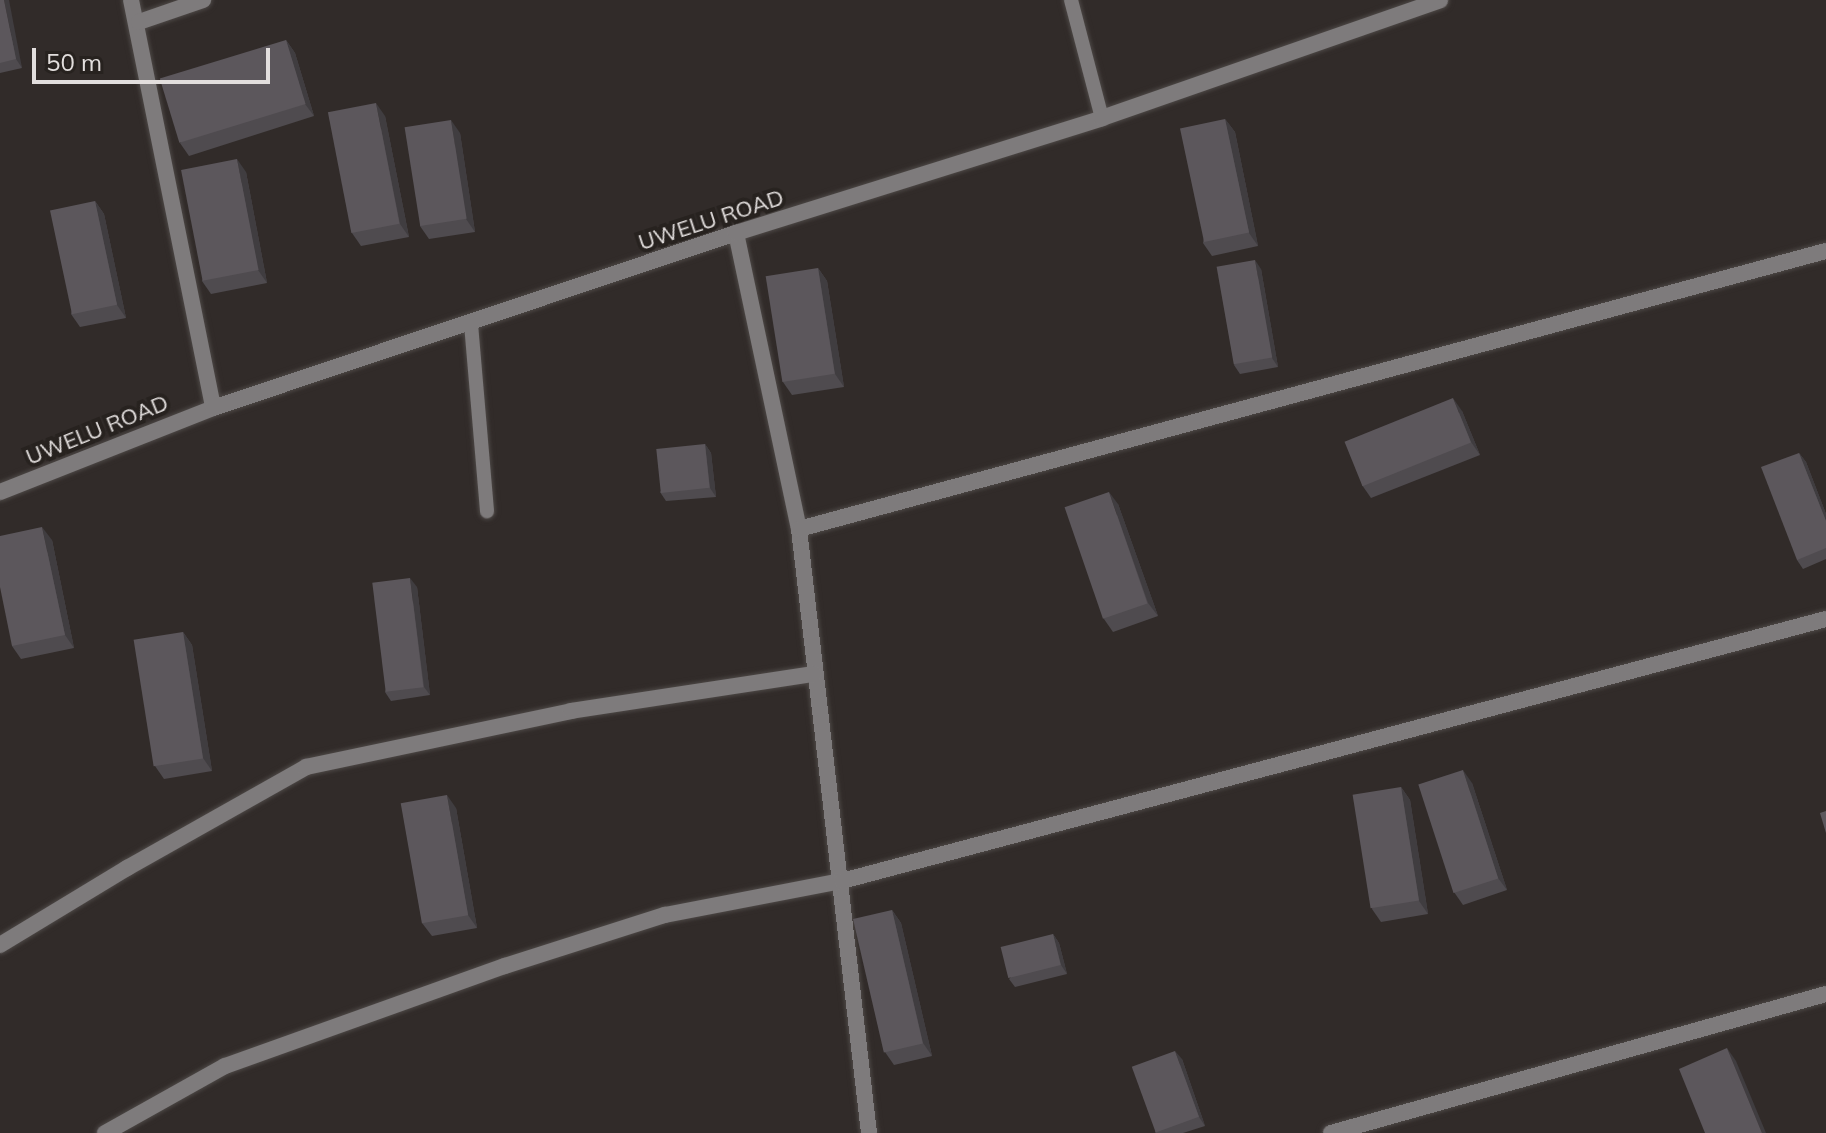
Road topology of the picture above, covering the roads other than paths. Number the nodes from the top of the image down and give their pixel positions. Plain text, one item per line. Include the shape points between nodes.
1 (131, 0) edge
2 (203, 0) edge
3 (1071, 0) edge
4 (1440, 0) edge
5 (139, 22) junction
6 (1102, 118) junction
7 (736, 233) junction
8 (1826, 251) edge
9 (471, 324) junction
10 (213, 408) junction
11 (0, 492) edge
12 (487, 511) dead end
13 (799, 529) junction
14 (1826, 619) edge
15 (814, 674) junction
16 (842, 881) junction
17 (0, 945) edge
18 (1826, 994) edge
19 (105, 1133) edge
20 (869, 1133) edge
21 (1331, 1133) edge

1 - 5 street
2 - 5 street
3 - 6 lane
4 - 6 street, UWELU ROAD
5 - 10 street
6 - 7 street, UWELU ROAD
7 - 9 street, UWELU ROAD
7 - 13 street
8 - 13 street
9 - 10 street, UWELU ROAD
9 - 12 lane
10 - 11 street, UWELU ROAD
13 - 15 street
14 - 16 street
15 - 16 street
15 - 17 street via 571,711 306,767
16 - 19 street via 665,915 505,966 225,1066
16 - 20 street
18 - 21 street

